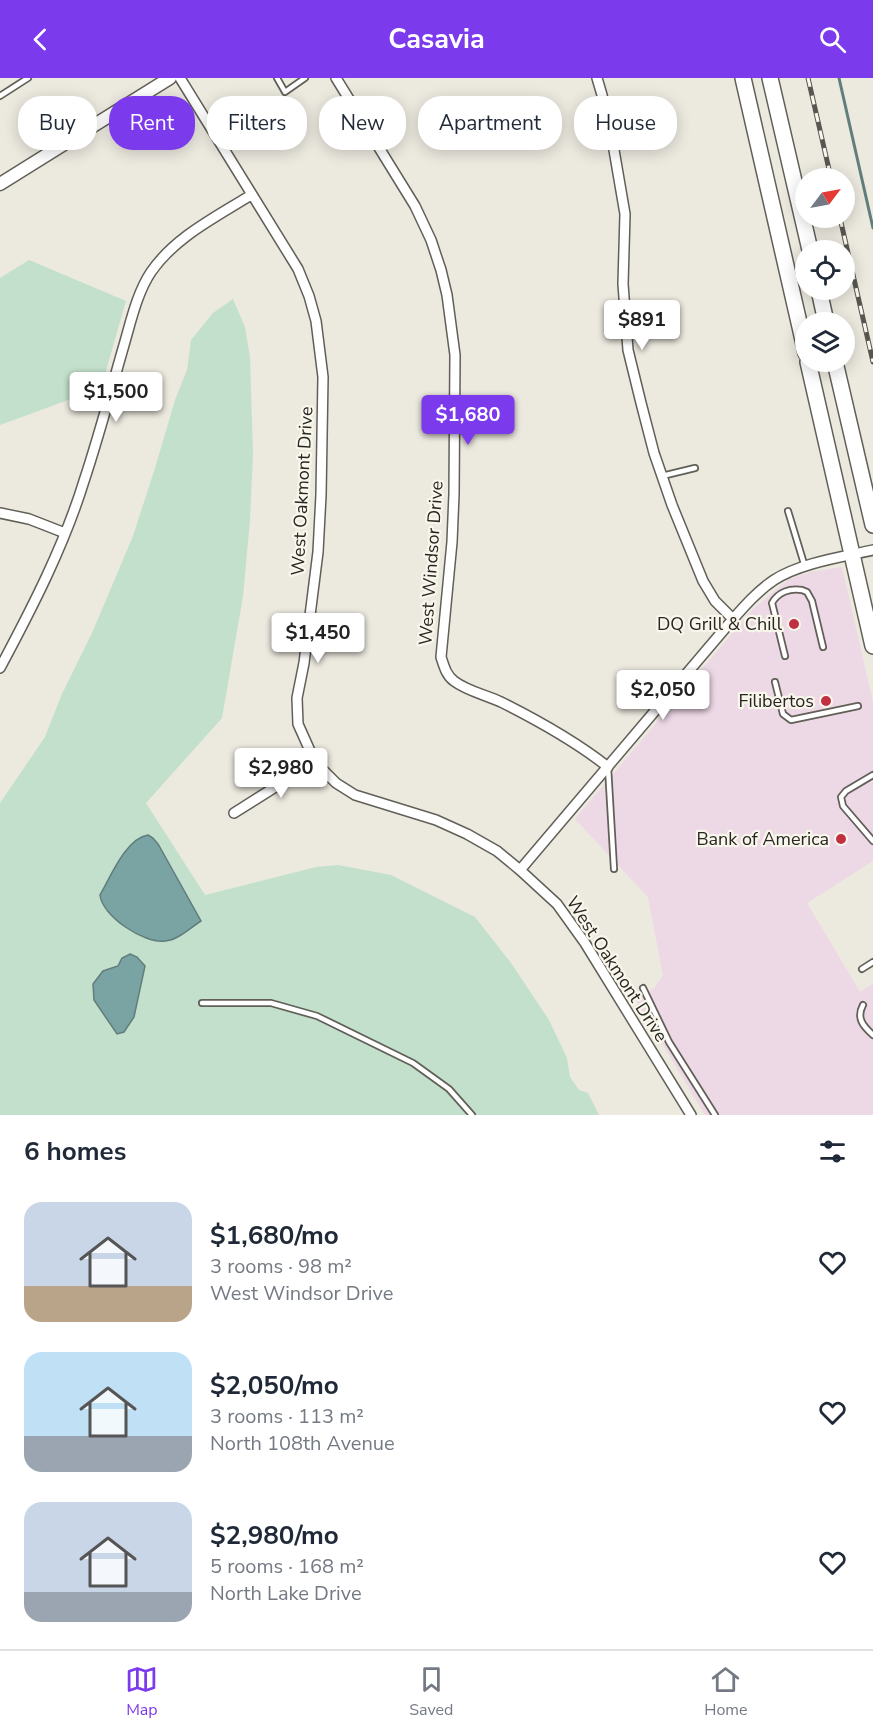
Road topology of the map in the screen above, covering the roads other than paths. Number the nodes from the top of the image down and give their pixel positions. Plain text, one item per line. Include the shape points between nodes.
1 (28, 78) edge
2 (170, 78) edge
3 (180, 78) edge
4 (277, 78) edge
5 (305, 78) edge
6 (336, 78) edge
7 (597, 78) edge
8 (743, 78) edge
9 (770, 78) edge
10 (0, 96) edge
11 (0, 184) edge
12 (251, 195) junction
13 (808, 240) edge
14 (797, 312) edge
15 (809, 372) edge
16 (837, 372) edge
17 (695, 468) dead end
18 (662, 477) junction
19 (788, 511) dead end
20 (0, 513) edge
21 (873, 525) edge
22 (65, 533) junction
23 (873, 550) edge
24 (852, 555) junction
25 (805, 567) junction
26 (732, 619) junction
27 (873, 646) edge
28 (823, 647) dead end
29 (785, 656) dead end
30 (0, 668) edge
31 (775, 682) dead end
32 (858, 706) dead end
33 (315, 762) junction
34 (608, 767) junction
35 (873, 775) edge
36 (234, 813) dead end
37 (873, 841) edge
38 (614, 869) dead end
39 (520, 870) junction
40 (873, 962) edge
41 (862, 969) dead end
42 (643, 988) dead end
43 (202, 1003) dead end
44 (863, 1005) dead end
45 (873, 1035) edge
46 (472, 1115) edge
47 (691, 1115) edge
48 (714, 1115) edge

1 - 10 lane
2 - 11 street
3 - 12 street, West Oakmont Drive
4 - 5 lane via 285,92
6 - 34 street, West Windsor Drive via 415,206 438,260 447,295 456,355 452,542 441,657 445,670 453,681 548,725
7 - 18 street via 625,214 622,284 628,350
8 - 14 highway
9 - 13 highway
12 - 22 street via 179,241 149,275
12 - 33 street, West Oakmont Drive via 298,269 321,347 318,552 297,698 298,724
15 - 24 highway
16 - 21 highway
17 - 18 lane
18 - 26 street via 707,591
19 - 25 lane
20 - 22 street
22 - 30 street
23 - 24 street
24 - 25 street
24 - 27 highway
25 - 26 street via 775,579
26 - 34 street
28 - 29 lane via 810,597 802,590 791,590 778,595 772,603
31 - 32 lane via 781,711 788,719
33 - 36 street
33 - 39 street, West Oakmont Drive via 355,795 468,834
34 - 38 lane
34 - 39 street
35 - 37 lane via 841,797 843,806
39 - 47 street, West Oakmont Drive via 557,904 585,943
40 - 41 lane
42 - 48 lane via 669,1042
43 - 46 lane via 271,1003 317,1016 413,1063 449,1089
44 - 45 lane via 860,1019

